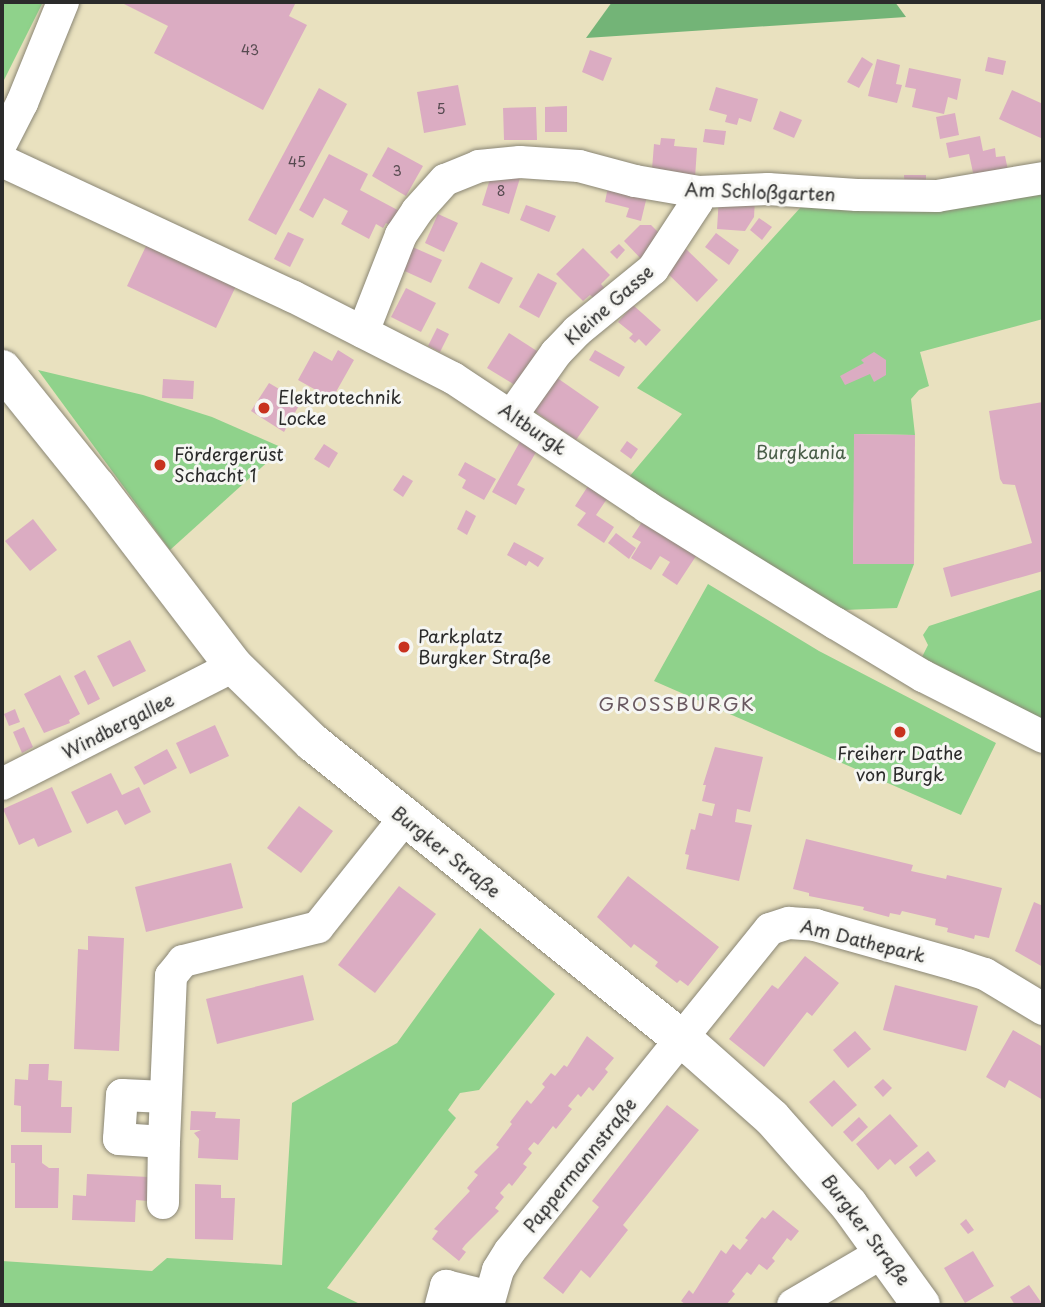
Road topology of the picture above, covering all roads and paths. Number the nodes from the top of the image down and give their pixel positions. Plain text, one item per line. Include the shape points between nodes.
1 (63, 2) edge
2 (2, 142) edge
3 (2, 161) edge
4 (1043, 178) edge
5 (699, 192) junction
6 (363, 332) junction
7 (2, 369) edge
8 (512, 415) junction
9 (234, 666) junction
10 (1043, 737) edge
11 (2, 784) edge
12 (404, 819) junction
13 (1043, 1009) edge
14 (682, 1040) junction
15 (165, 1097) junction
16 (164, 1142) junction
17 (163, 1203) dead end
18 (885, 1251) junction
19 (489, 1301) edge
20 (441, 1305) edge
21 (793, 1305) edge
22 (921, 1305) edge

1 - 2 street
3 - 6 street, Altburgk
4 - 5 street, Am Schloßgarten via 937,196 768,189
5 - 6 street, Am Schloßgarten via 579,166 520,162 479,166 445,180 400,239
5 - 8 street, Kleine Gasse via 653,269 556,353
6 - 8 street, Altburgk via 453,378
7 - 9 main road, Burgker Straße
8 - 10 street, Altburgk via 647,508 835,623 923,676
9 - 11 street, Windbergallee
9 - 12 main road, Burgker Straße via 312,742
12 - 14 main road, Burgker Straße
12 - 15 street via 318,927 183,961 171,976
13 - 14 street, Am Dathepark via 985,974 815,925 789,923 771,929
14 - 18 main road, Burgker Straße via 772,1118
14 - 19 street, Pappermannstraße via 510,1251 498,1270
15 - 16 street
15 - 16 street via 122,1095 119,1139
16 - 17 street
18 - 21 street
18 - 22 main road, Burgker Straße
19 - 20 street, Pappermannstraße via 446,1286

